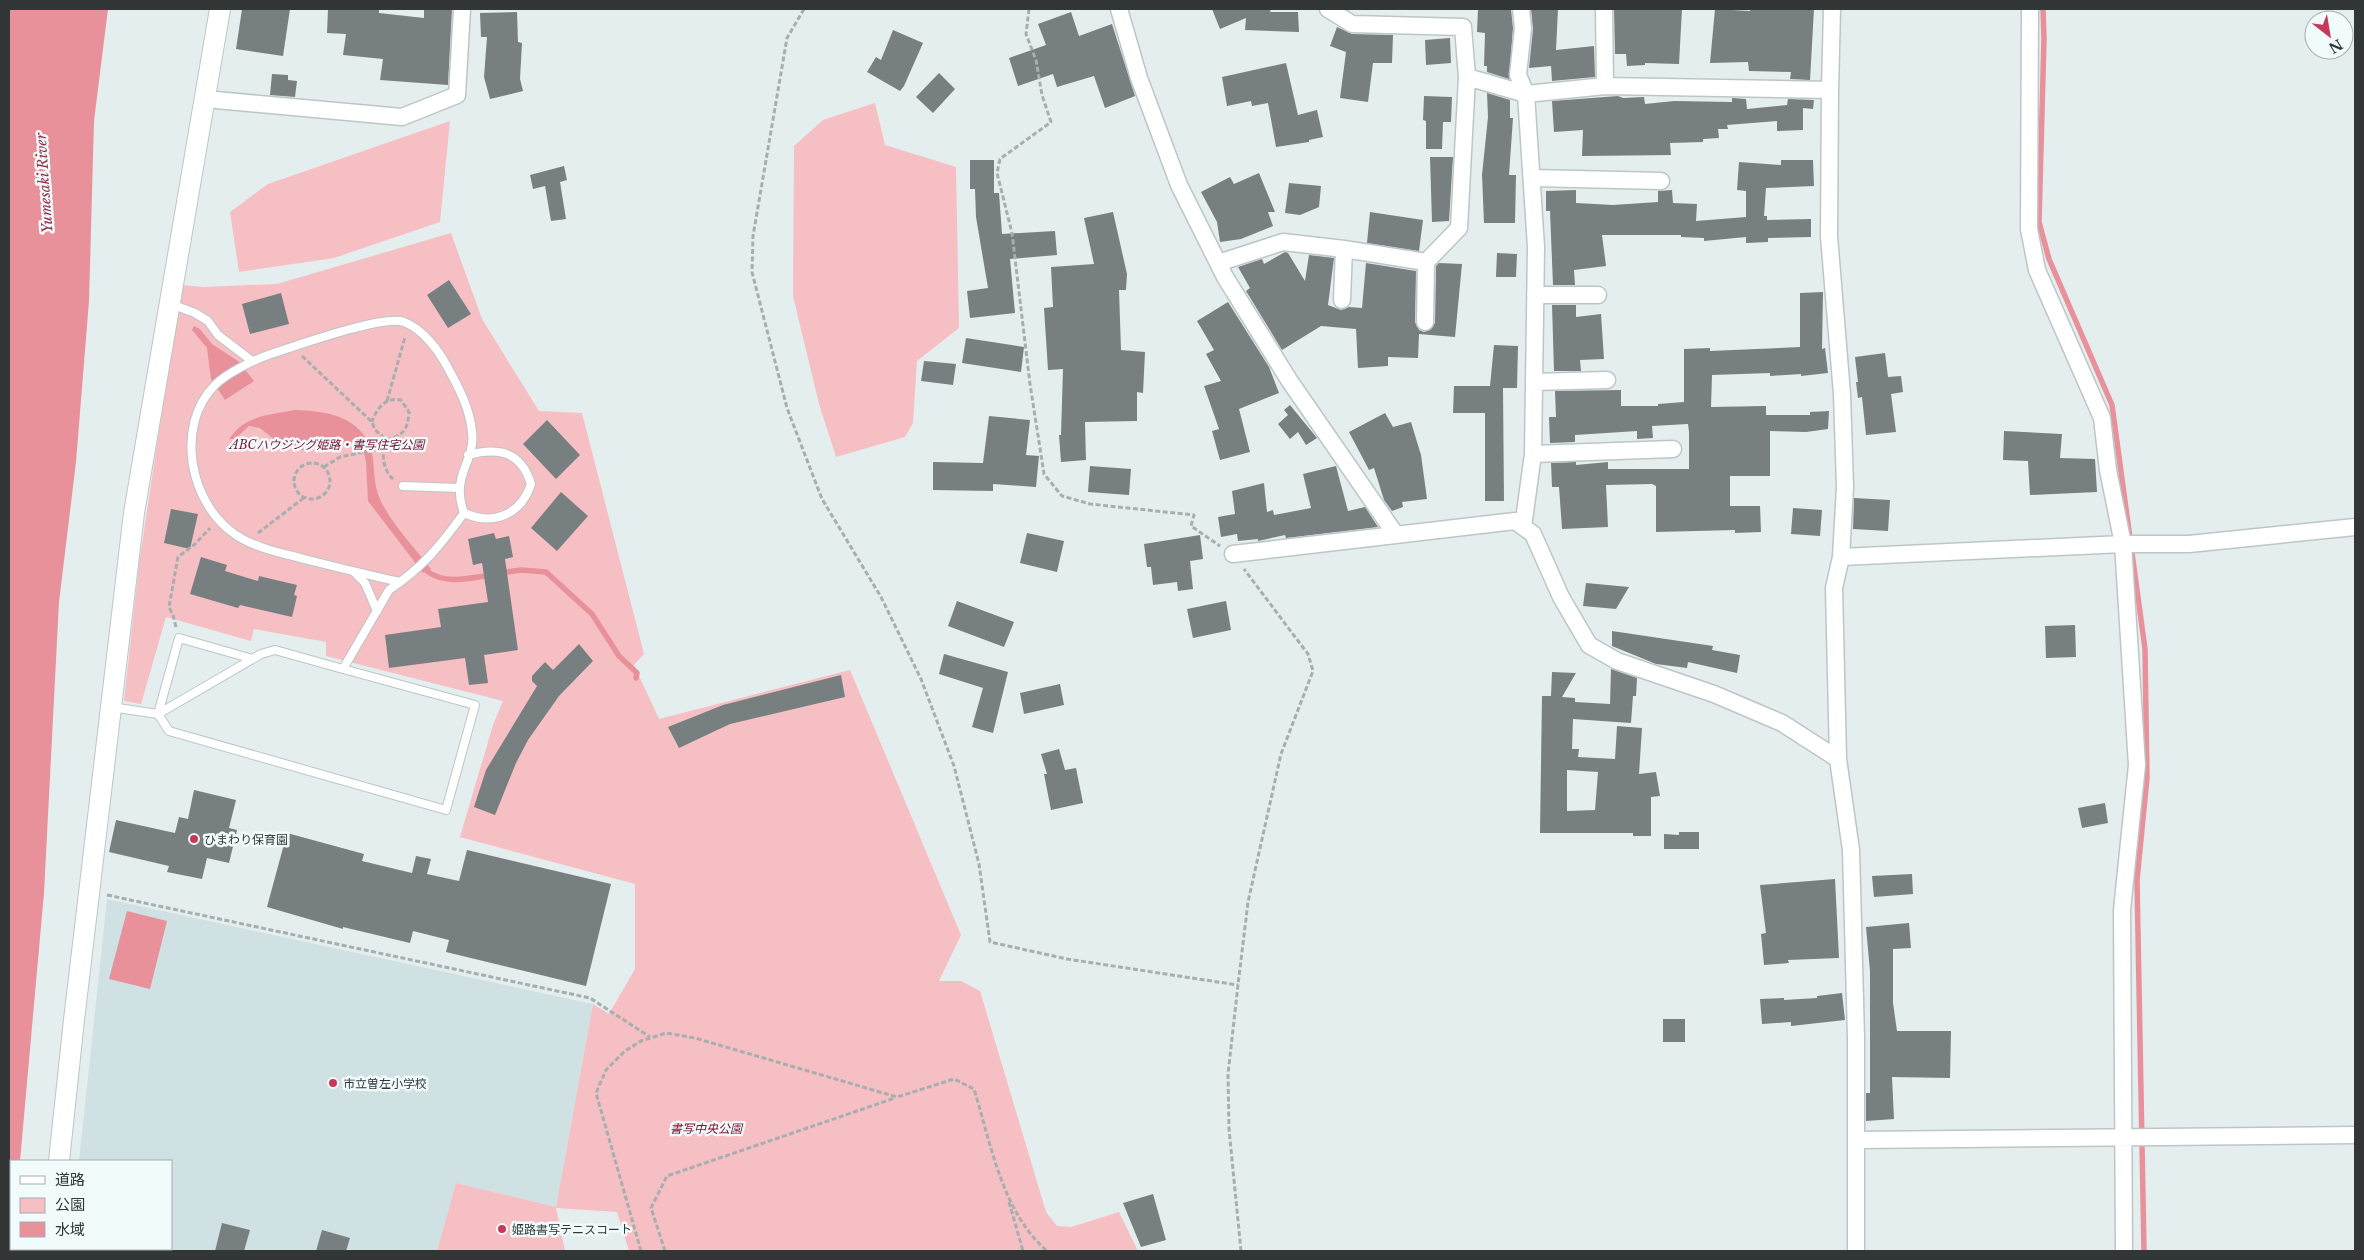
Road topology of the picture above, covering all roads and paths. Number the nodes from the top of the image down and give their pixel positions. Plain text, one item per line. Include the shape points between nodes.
1 (220, 9) edge
2 (462, 9) edge
3 (804, 9) edge
4 (1029, 9) edge
5 (1119, 9) edge
6 (1328, 9) edge
7 (1521, 9) edge
8 (1604, 9) edge
9 (1832, 9) edge
10 (2030, 9) edge
11 (1467, 77) junction
12 (1605, 86) junction
13 (1830, 90) junction
14 (1526, 94) junction
15 (205, 99) junction
16 (1532, 178) junction
17 (1661, 181) dead end
18 (1344, 249) junction
19 (1426, 262) junction
20 (1218, 263) junction
21 (1535, 295) junction
22 (1598, 296) dead end
23 (1342, 300) dead end
24 (170, 304) junction
25 (1425, 322) dead end
26 (409, 325) junction
27 (292, 348) junction
28 (252, 361) junction
29 (1607, 380) dead end
30 (1534, 382) junction
31 (387, 401) junction
32 (372, 422) junction
33 (387, 440) junction
34 (382, 448) junction
35 (1674, 448) dead end
36 (1533, 454) junction
37 (468, 455) junction
38 (324, 467) junction
39 (403, 486) joint
40 (459, 488) junction
41 (305, 497) junction
42 (464, 513) junction
43 (217, 520) junction
44 (1523, 527) junction
45 (2355, 527) edge
46 (1396, 535) junction
47 (248, 541) junction
48 (2123, 544) junction
49 (1233, 554) junction
50 (1841, 557) junction
51 (354, 572) junction
52 (400, 582) junction
53 (377, 611) junction
54 (179, 638) junction
55 (253, 659) junction
56 (343, 669) junction
57 (111, 706) junction
58 (158, 714) junction
59 (1838, 759) junction
60 (89, 891) junction
61 (1238, 985) junction
62 (651, 1038) junction
63 (897, 1097) junction
64 (2355, 1135) edge
65 (2122, 1137) junction
66 (1857, 1140) junction
67 (60, 1160) edge
68 (1008, 1199) junction
69 (641, 1251) edge
70 (664, 1251) edge
71 (1023, 1251) edge
72 (1047, 1251) edge
73 (1241, 1251) edge
74 (1856, 1251) edge
75 (2124, 1251) edge

1 - 15 street
2 - 15 street via 457,95 402,117
3 - 61 path via 787,38 753,236 752,272 787,408 822,499 889,614 921,679 954,766 979,864 990,942 1067,958
4 - 49 path via 1026,34 1036,60 1051,122 1000,159 997,173 1012,233 1044,474 1062,496 1090,504 1194,515 1191,526
5 - 20 street via 1139,78 1179,185
6 - 11 street via 1352,24 1464,27
7 - 14 street via 1523,28 1518,75
8 - 12 street
9 - 13 street
10 - 48 street via 2029,229 2037,270 2102,418 2108,470
11 - 14 street
11 - 19 street via 1459,228
12 - 13 street
12 - 14 street
13 - 50 street via 1829,236 1842,394 1845,487
14 - 16 street
15 - 24 street
16 - 17 street
16 - 21 street
18 - 19 street
18 - 20 street via 1283,242
18 - 23 street
19 - 25 street
20 - 46 street via 1289,380
21 - 22 street
21 - 30 street
24 - 28 lane via 208,321 218,335
24 - 57 street via 134,513
26 - 27 lane via 403,321 379,322
26 - 31 path
26 - 37 lane via 444,360 468,410 473,434
27 - 28 lane
27 - 32 path
28 - 43 lane via 216,385 194,418 191,438 194,467 199,488
29 - 30 street
30 - 36 street
31 - 32 path
31 - 33 path via 393,398 401,400 409,412 408,427 402,436
32 - 33 path via 375,430
33 - 34 path
34 - 38 path via 340,456
34 - 39 path via 388,476
35 - 36 street
36 - 44 street
37 - 40 lane
37 - 42 lane via 490,449 505,454 518,460 528,473 531,484 520,506 507,514 475,518
38 - 41 path via 331,479 327,492 322,498
38 - 41 path via 312,462 302,464 294,475 297,491
39 - 40 lane
40 - 42 lane
41 - 47 path
42 - 52 lane via 427,560
43 - 47 lane
43 - 54 path via 178,557 168,607
44 - 46 street via 1515,521
44 - 59 street via 1533,534 1561,597 1590,645 1617,661 1714,694 1782,723
45 - 48 street via 2189,544
46 - 49 street
47 - 51 lane
48 - 50 street
48 - 65 street via 2137,765 2122,910
49 - 61 path via 1308,654 1313,671 1281,754 1248,902
50 - 59 street via 1834,588
51 - 52 lane
51 - 53 lane via 365,583
52 - 53 lane via 389,590
53 - 56 lane
54 - 55 lane
54 - 58 lane
55 - 56 lane via 275,650
55 - 58 lane
56 - 58 lane via 475,704 446,810 169,731
57 - 58 lane
57 - 60 street
59 - 66 street via 1851,850
60 - 62 path via 590,998
60 - 67 street
61 - 73 path via 1228,1074 1229,1129
62 - 63 path via 666,1033 695,1038
62 - 69 path via 625,1051 606,1070 596,1093
63 - 68 path via 954,1079 974,1089
63 - 70 path via 667,1176 651,1208
64 - 65 street
65 - 66 street
65 - 75 street
66 - 74 street
68 - 71 path
68 - 72 path via 1036,1242

